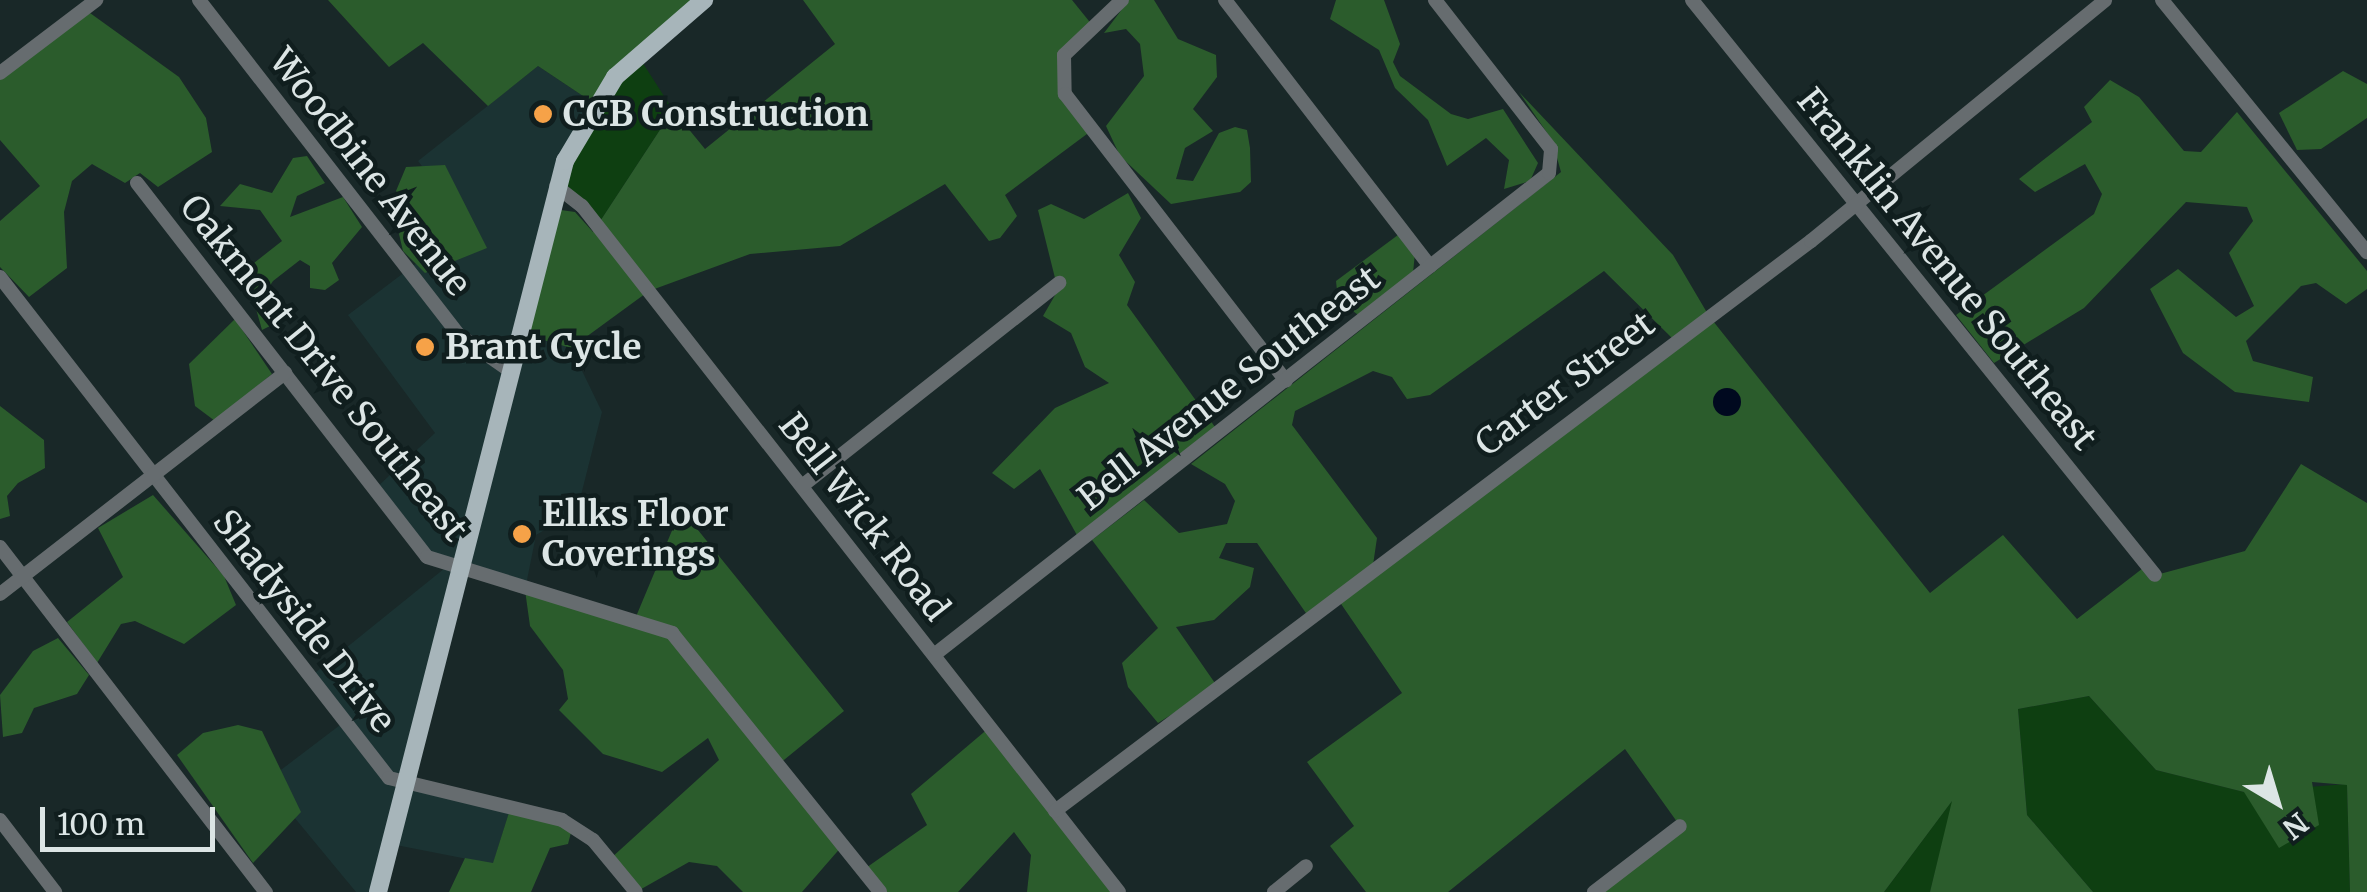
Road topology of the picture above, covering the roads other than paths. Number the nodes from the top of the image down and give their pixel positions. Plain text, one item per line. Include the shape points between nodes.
1 (96, 0) edge
2 (199, 0) edge
3 (704, 0) edge
4 (1122, 0) edge
5 (1225, 0) edge
6 (1434, 0) edge
7 (1692, 0) edge
8 (2105, 0) edge
9 (2162, 0) edge
10 (0, 73) edge
11 (137, 183) dead end
12 (556, 186) junction
13 (1857, 203) junction
14 (2367, 252) edge
15 (1430, 266) junction
16 (0, 276) edge
17 (1059, 283) dead end
18 (506, 368) junction
19 (285, 373) junction
20 (1286, 380) junction
21 (153, 474) junction
22 (802, 486) junction
23 (0, 548) edge
24 (455, 571) junction
25 (22, 576) junction
26 (2155, 576) dead end
27 (0, 594) edge
28 (934, 655) junction
29 (404, 782) junction
30 (1056, 811) junction
31 (0, 820) edge
32 (1680, 826) dead end
33 (1306, 866) dead end
34 (56, 892) edge
35 (266, 892) edge
36 (378, 892) edge
37 (636, 892) edge
38 (880, 892) edge
39 (1119, 892) edge
40 (1274, 892) edge
41 (1594, 892) edge

1 - 10 street
2 - 18 street, Woodbine Avenue via 459,335
3 - 12 main road via 615,78
4 - 20 street via 1070,47 1059,74 1071,105
5 - 15 street
6 - 15 street, Bell Avenue Southeast via 1554,162
7 - 13 street, Franklin Avenue Southeast
8 - 13 street, Carter Street
9 - 14 street
11 - 19 street, Oakmont Drive Southeast
12 - 18 main road
12 - 22 street, Bell Wick Road via 582,206
13 - 26 street, Franklin Avenue Southeast
13 - 30 street, Carter Street
15 - 20 street, Bell Avenue Southeast
16 - 21 street, Shadyside Drive
17 - 22 street
18 - 24 main road
19 - 21 street
19 - 24 street, Oakmont Drive Southeast via 427,557
20 - 28 street, Bell Avenue Southeast
21 - 25 street
21 - 29 street, Shadyside Drive via 389,778
22 - 28 street, Bell Wick Road
23 - 25 street
24 - 29 main road
24 - 38 street, Oakmont Drive Southeast via 672,633
25 - 27 street
25 - 35 street
28 - 30 street, Bell Wick Road
29 - 36 main road
29 - 37 street, Shadyside Drive via 562,820
30 - 39 street, Bell Wick Road
31 - 34 street
32 - 41 street
33 - 40 street

